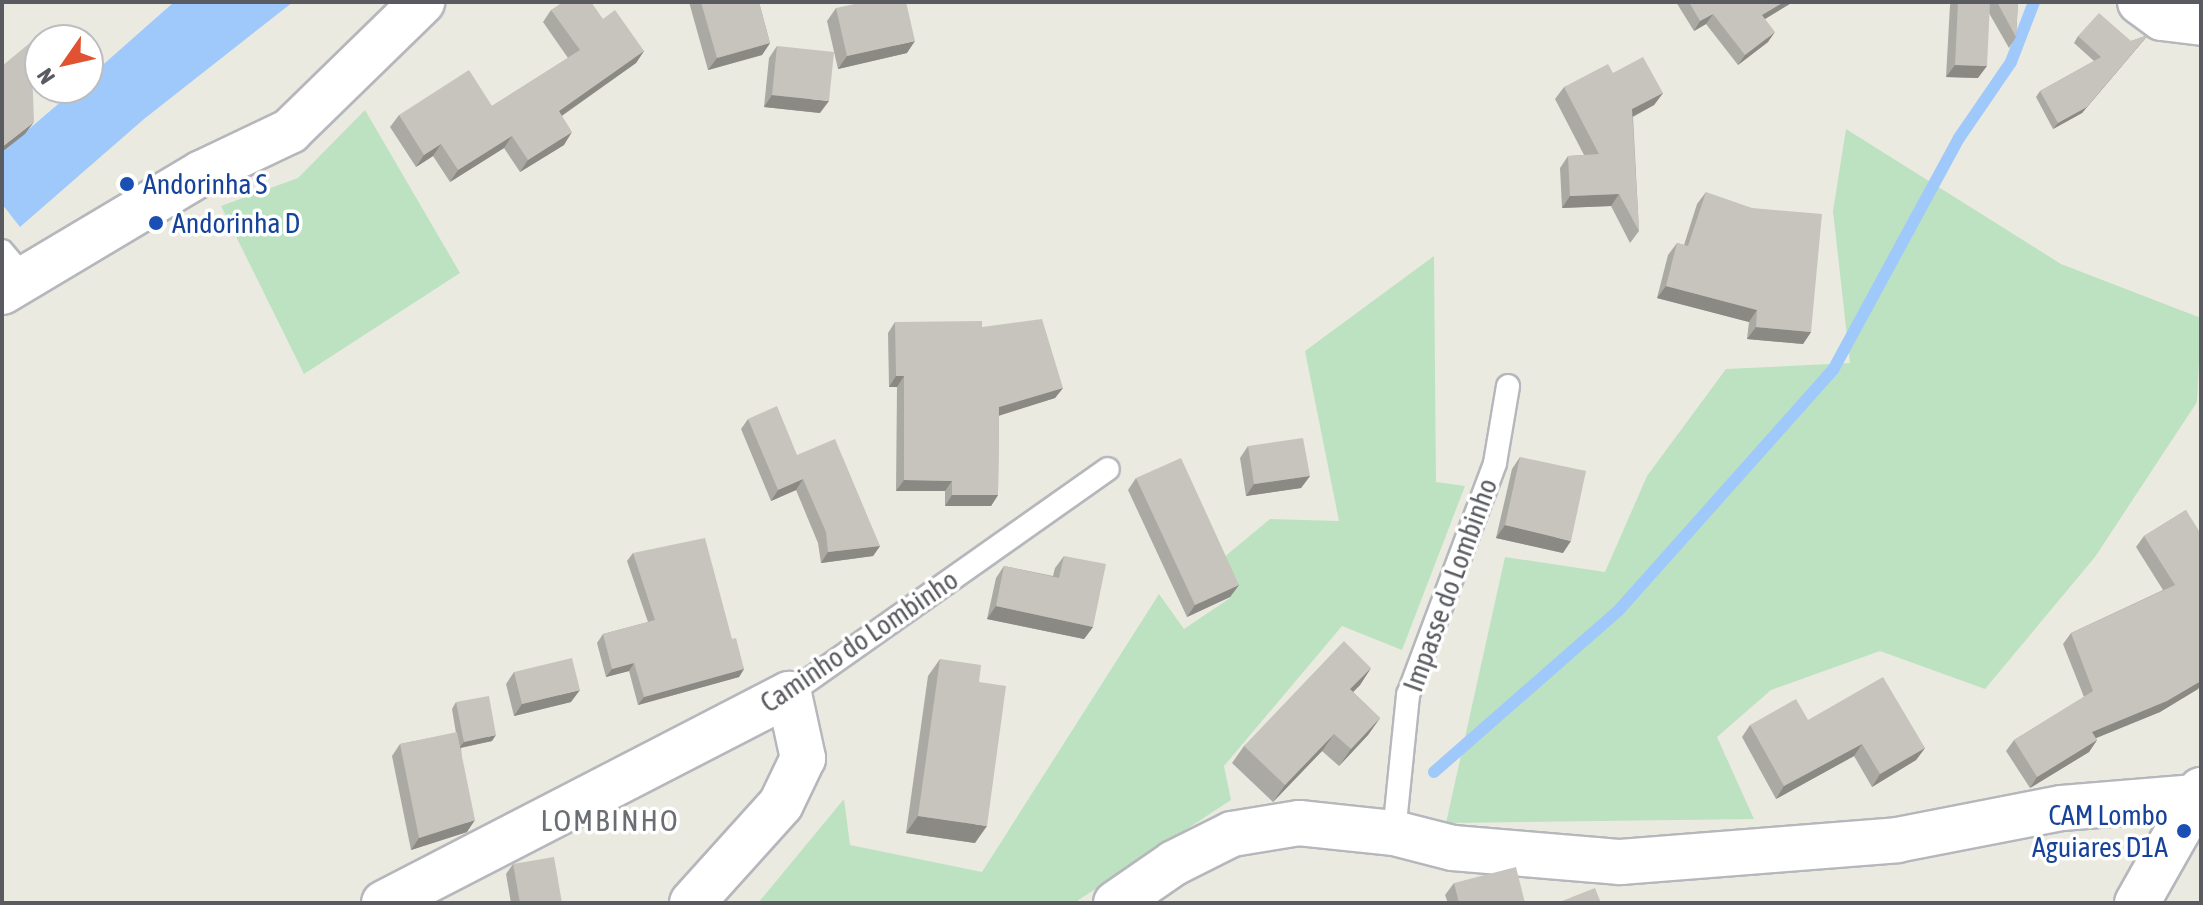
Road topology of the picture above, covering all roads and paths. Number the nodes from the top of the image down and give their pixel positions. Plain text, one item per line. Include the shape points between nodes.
1 (422, 2) edge
2 (2140, 2) edge
3 (2201, 23) edge
4 (10, 274) edge
5 (1508, 386) dead end
6 (1108, 469) dead end
7 (789, 694) junction
8 (2199, 793) edge
9 (1394, 833) junction
10 (384, 903) edge
11 (692, 903) edge
12 (1116, 903) edge
13 (2137, 903) edge

1 - 4 street via 290,131
2 - 3 street via 2162,18
5 - 9 lane, Impasse do Lombinho via 1495,463 1408,695
6 - 7 lane, Caminho do Lombinho
7 - 10 street, Caminho do Lombinho
7 - 11 street via 803,758 781,804
8 - 9 street via 2062,808 1897,840 1620,862 1453,848
8 - 13 street
9 - 12 street via 1299,823 1232,834 1174,863

